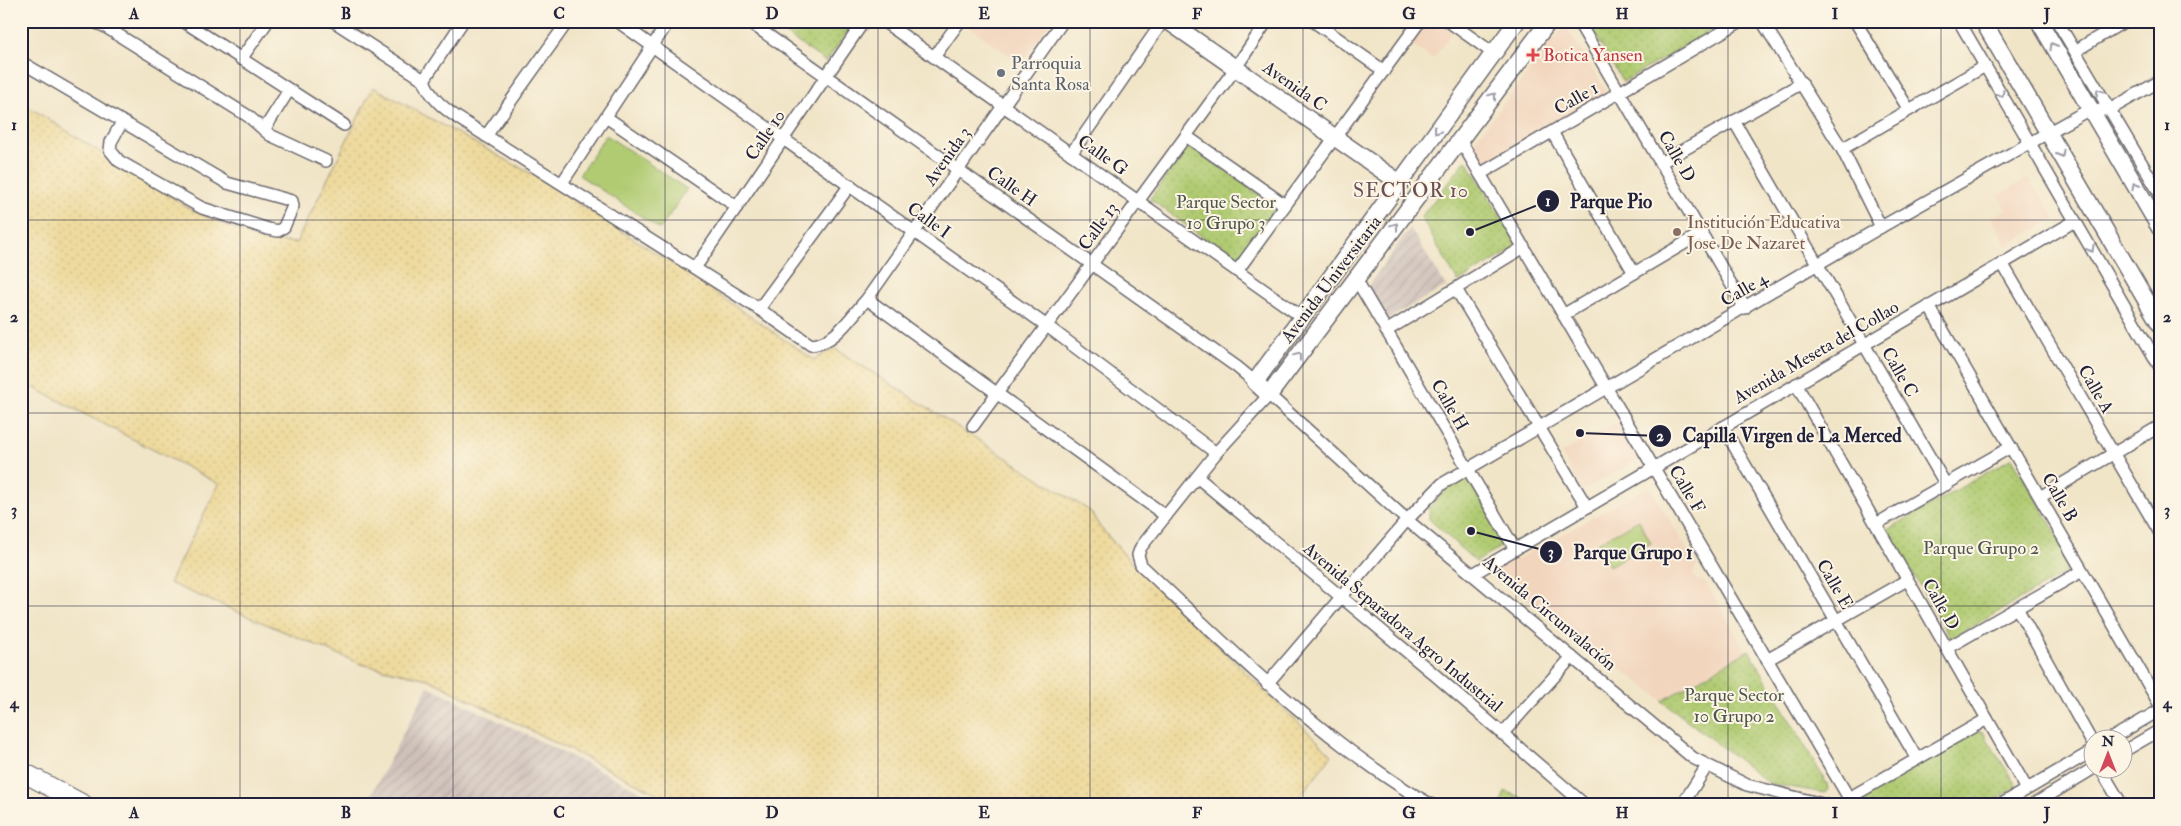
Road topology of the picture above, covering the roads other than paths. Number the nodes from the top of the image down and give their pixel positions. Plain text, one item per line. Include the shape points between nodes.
1 (91, 21) edge
2 (183, 21) edge
3 (268, 21) edge
4 (332, 21) edge
5 (463, 21) edge
6 (568, 21) edge
7 (617, 21) edge
8 (669, 21) edge
9 (748, 21) edge
10 (864, 21) edge
11 (883, 21) edge
12 (960, 21) edge
13 (1063, 21) edge
14 (1164, 21) edge
15 (1168, 21) edge
16 (1267, 21) edge
17 (1312, 21) edge
18 (1420, 21) edge
19 (1448, 21) edge
20 (1517, 21) edge
21 (1549, 21) edge
22 (1578, 21) edge
23 (1741, 21) edge
24 (1762, 21) edge
25 (1855, 21) edge
26 (1958, 21) edge
27 (1984, 21) edge
28 (2039, 21) edge
29 (2057, 21) edge
30 (2125, 21) edge
31 (653, 46) junction
32 (2074, 51) junction
33 (1493, 53) junction
34 (934, 58) junction
35 (241, 59) junction
36 (21, 62) edge
37 (1985, 66) junction
38 (1235, 68) junction
39 (1384, 70) junction
40 (826, 76) junction
41 (424, 80) junction
42 (2160, 81) edge
43 (1802, 83) junction
44 (289, 90) junction
45 (1620, 93) junction
46 (1004, 106) junction
47 (2090, 109) junction
48 (1909, 110) junction
49 (2109, 110) junction
50 (606, 117) junction
51 (1734, 121) junction
52 (122, 122) junction
53 (344, 125) dead end
54 (264, 130) junction
55 (1552, 132) junction
56 (2049, 133) junction
57 (486, 136) junction
58 (1186, 136) junction
59 (784, 138) junction
60 (1334, 138) junction
61 (1460, 140) junction
62 (2030, 144) junction
63 (1842, 150) junction
64 (1071, 154) junction
65 (326, 161) dead end
66 (1660, 162) junction
67 (959, 170) junction
68 (1480, 174) junction
69 (562, 183) junction
70 (1400, 183) junction
71 (850, 185) junction
72 (2160, 194) edge
73 (1138, 201) junction
74 (1285, 205) junction
75 (737, 207) junction
76 (2074, 221) junction
77 (1882, 227) junction
78 (2160, 228) edge
79 (915, 232) junction
80 (1702, 233) junction
81 (1524, 247) junction
82 (2002, 263) junction
83 (1093, 264) junction
84 (1818, 266) junction
85 (695, 268) junction
86 (1237, 271) junction
87 (1634, 273) junction
88 (1356, 279) junction
89 (1456, 289) junction
90 (867, 299) junction
91 (1929, 306) junction
92 (1745, 308) junction
93 (759, 309) junction
94 (1563, 314) junction
95 (1302, 317) junction
96 (2160, 324) edge
97 (1047, 326) junction
98 (1386, 331) junction
99 (1864, 344) junction
100 (2160, 367) edge
101 (1255, 382) junction
102 (1796, 384) junction
103 (1607, 389) junction
104 (998, 392) junction
105 (1268, 395) junction
106 (973, 426) dead end
107 (2160, 426) edge
108 (1539, 427) junction
109 (1723, 427) junction
110 (2011, 447) junction
111 (1216, 453) junction
112 (2113, 454) junction
113 (1467, 468) junction
114 (1654, 468) junction
115 (1197, 477) junction
116 (1946, 485) junction
117 (2040, 497) junction
118 (1586, 507) junction
119 (1166, 516) junction
120 (1407, 520) junction
121 (1876, 524) junction
122 (2160, 533) edge
123 (1515, 550) junction
124 (2082, 570) junction
125 (1473, 574) junction
126 (1907, 580) junction
127 (1341, 598) junction
128 (2016, 608) junction
129 (1836, 621) junction
130 (1947, 648) junction
131 (1572, 657) junction
132 (1768, 660) junction
133 (1267, 684) junction
134 (2160, 705) edge
135 (2160, 710) edge
136 (1987, 719) junction
137 (2129, 728) edge
138 (2084, 730) edge
139 (2160, 730) edge
140 (1502, 734) junction
141 (2134, 745) edge
142 (2084, 754) edge
143 (1917, 759) junction
144 (1707, 766) junction
145 (21, 772) edge
146 (2084, 774) edge
147 (2106, 778) edge
148 (2027, 789) junction
149 (1851, 801) edge
150 (84, 805) edge
151 (1432, 805) edge
152 (1585, 805) edge
153 (1682, 805) edge
154 (1826, 805) edge
155 (2000, 805) edge
156 (2033, 805) edge
157 (2122, 805) edge

1 - 54 street via 248,116
2 - 35 street
3 - 35 street
4 - 41 street
5 - 41 street
6 - 57 street
7 - 31 street, Calle I
8 - 31 street
9 - 40 street, Calle H
10 - 40 street, Calle 10
11 - 34 street, Calle G
12 - 34 street
13 - 46 street, Avenida 3
14 - 64 street
15 - 38 street, Avenida C
16 - 38 street, Calle 13
17 - 39 street
18 - 39 street
19 - 33 street
20 - 33 street, Avenida Universitaria
61 -> 21 street, Avenida Universitaria
22 - 45 street, Calle D
23 - 45 street, Calle 1
24 - 43 street
25 - 48 street
26 - 37 street
27 - 56 street
47 -> 28 street
29 - 32 street
30 - 32 street
31 - 50 street
31 - 59 street, Calle I
49 -> 32 street
33 -> 70 street, Avenida Universitaria
34 - 46 street, Calle G
35 - 44 street
36 - 52 street
37 - 48 street
37 -> 62 street
38 - 58 street, Calle 13
38 - 60 street, Avenida C
39 - 60 street
40 - 59 street, Calle 10
40 - 67 street, Calle H
41 - 57 street via 429,93 440,106
42 - 49 street
43 - 51 street
43 - 63 street
44 - 53 street
44 - 54 street
45 - 55 street, Calle 1
45 - 66 street, Calle D
46 - 64 street, Calle G
46 - 67 street, Avenida 3
47 - 49 street
47 - 56 street, Calle 4
78 -> 47 street
48 - 63 street
49 - 72 street
50 - 69 street
50 - 75 street
51 - 66 street
51 - 84 street, Calle C
52 - 52 street via 226,183 292,201 284,228 278,231 268,229 202,208 119,161 110,150
54 - 65 street via 280,142
55 - 68 street, Calle 1
55 - 87 street
56 - 62 street, Calle 4
56 -> 96 street
57 - 69 street
58 - 73 street, Calle 13
58 - 74 street
59 - 71 street, Calle I
59 - 75 street, Calle 10
60 - 70 street, Avenida C
60 - 74 street
61 - 68 street, Calle F
88 -> 61 street, Avenida Universitaria
62 - 76 street
62 - 77 street, Calle 4
63 - 77 street
64 - 73 street, Calle G
66 - 80 street, Calle D
67 - 79 street, Avenida 3
67 - 83 street, Calle H
68 - 81 street, Calle F
69 - 85 street
70 - 95 street, Avenida Universitaria
71 - 79 street, Calle I
71 - 93 street
73 - 83 street, Calle 13
73 - 86 street, Calle G
74 - 86 street
75 - 85 street, Calle 10
76 - 82 street, Avenida Meseta del Collao
76 -> 100 street
77 - 84 street, Calle 4
79 - 90 street, Avenida 3
79 - 97 street, Calle I
80 - 87 street
80 - 92 street, Calle D
81 - 89 street
81 - 94 street, Calle F
82 - 91 street, Avenida Meseta del Collao
82 - 112 street, Calle A
83 - 97 street, Calle 13
83 - 101 street, Calle H
84 - 92 street, Calle 4
84 - 99 street, Calle C
85 - 93 street
86 - 95 street, Calle G
87 - 94 street
88 - 98 street, Calle H
105 -> 88 street, Avenida Universitaria
89 - 98 street
89 - 108 street
90 - 93 street, Avenida 3 via 830,340 811,345
90 - 104 street
91 - 99 street, Avenida Meseta del Collao
91 - 110 street, Calle B
92 - 103 street, Calle 4
94 - 103 street, Calle F
95 - 101 street, Avenida Universitaria
97 - 104 street, Calle 13
97 - 111 street, Calle I
98 - 113 street, Calle H
99 - 102 street, Avenida Meseta del Collao
99 - 116 street, Calle C
101 - 105 street, Avenida Circunvalación
102 - 109 street, Avenida Meseta del Collao
102 - 121 street, Calle D
103 - 108 street, Calle 4
103 - 114 street, Calle F
104 - 106 street, Calle 13
104 - 119 street
105 - 111 street, Avenida Universitaria
105 - 120 street, Avenida Circunvalación
107 - 112 street
108 - 113 street, Calle 4
108 - 118 street
109 - 114 street, Avenida Meseta del Collao
109 - 129 street, Calle E
110 - 116 street
110 - 117 street, Calle B
111 - 115 street, Avenida Universitaria
112 - 117 street
112 - 122 street, Calle A
113 - 120 street, Calle 4 via 1435,490
113 - 123 street, Calle H
114 - 118 street, Avenida Meseta del Collao
114 - 132 street, Calle F
115 - 119 street, Avenida Universitaria
115 - 127 street, Avenida Separadora Agro Industrial
116 - 121 street
117 - 124 street, Calle B
118 - 123 street, Avenida Meseta del Collao
119 - 133 street, Avenida Universitaria via 1141,547 1138,555 1141,565
120 - 125 street, Avenida Circunvalación
120 - 127 street, Calle 4
121 - 126 street, Calle D
123 - 125 street, Avenida Meseta del Collao
124 - 128 street
124 - 134 street, Calle B
125 - 131 street, Avenida Circunvalación
126 - 129 street
126 - 130 street, Calle D
127 - 133 street, Calle 4
127 - 140 street, Avenida Separadora Agro Industrial
128 - 130 street
128 - 138 street
129 - 132 street
129 - 143 street, Calle E
130 - 136 street, Calle D
131 - 140 street
131 - 144 street, Avenida Circunvalación via 1693,758
132 - 149 street, Calle F
133 - 151 street via 1381,774
135 - 137 street
136 - 143 street
136 - 148 street, Calle D
139 - 141 street
140 - 152 street, Avenida Separadora Agro Industrial
142 - 148 street
143 - 149 street
144 - 153 street
144 - 154 street, Avenida Circunvalación via 1747,785
145 - 150 main road
146 - 156 street
147 - 157 street
148 - 155 street

